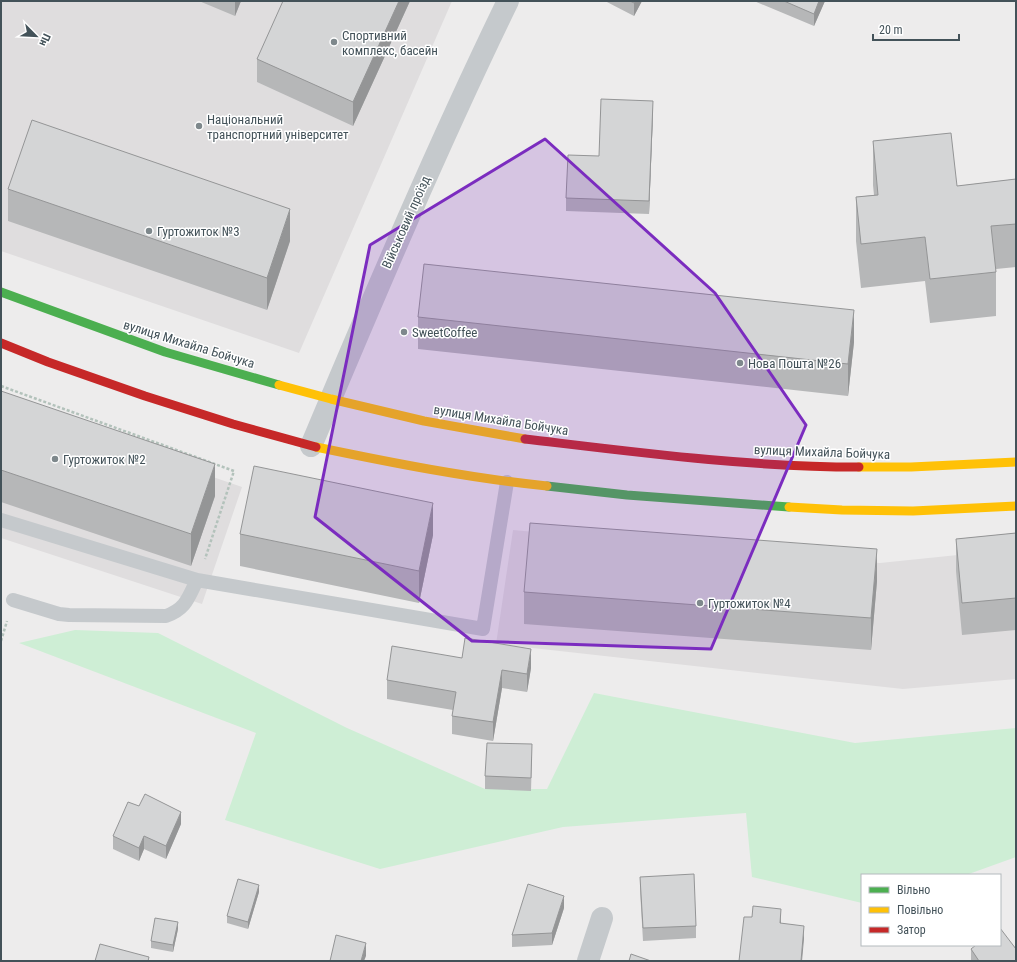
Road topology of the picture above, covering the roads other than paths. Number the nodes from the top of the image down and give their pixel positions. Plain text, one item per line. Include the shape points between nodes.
1 (508, 1) edge
2 (1, 292) edge
3 (1, 343) edge
4 (331, 399) junction
5 (311, 446) junction
6 (1016, 462) edge
7 (508, 482) junction
8 (1016, 506) edge
9 (1, 520) edge
10 (197, 580) junction
11 (13, 600) dead end
12 (602, 918) dead end
13 (588, 961) edge

1 - 4 street, Військовий проїзд via 465,89
2 - 4 main road, вулиця Михайла Бойчука via 166,352
3 - 5 main road via 145,396
4 - 5 street, Військовий проїзд
4 - 6 main road, вулиця Михайла Бойчука via 424,421 514,438 742,462 889,467
5 - 7 main road via 415,468
7 - 8 main road via 730,504 842,510 913,511
7 - 10 lane via 483,629
9 - 10 lane
10 - 11 lane via 184,606 166,616 59,614
12 - 13 street

